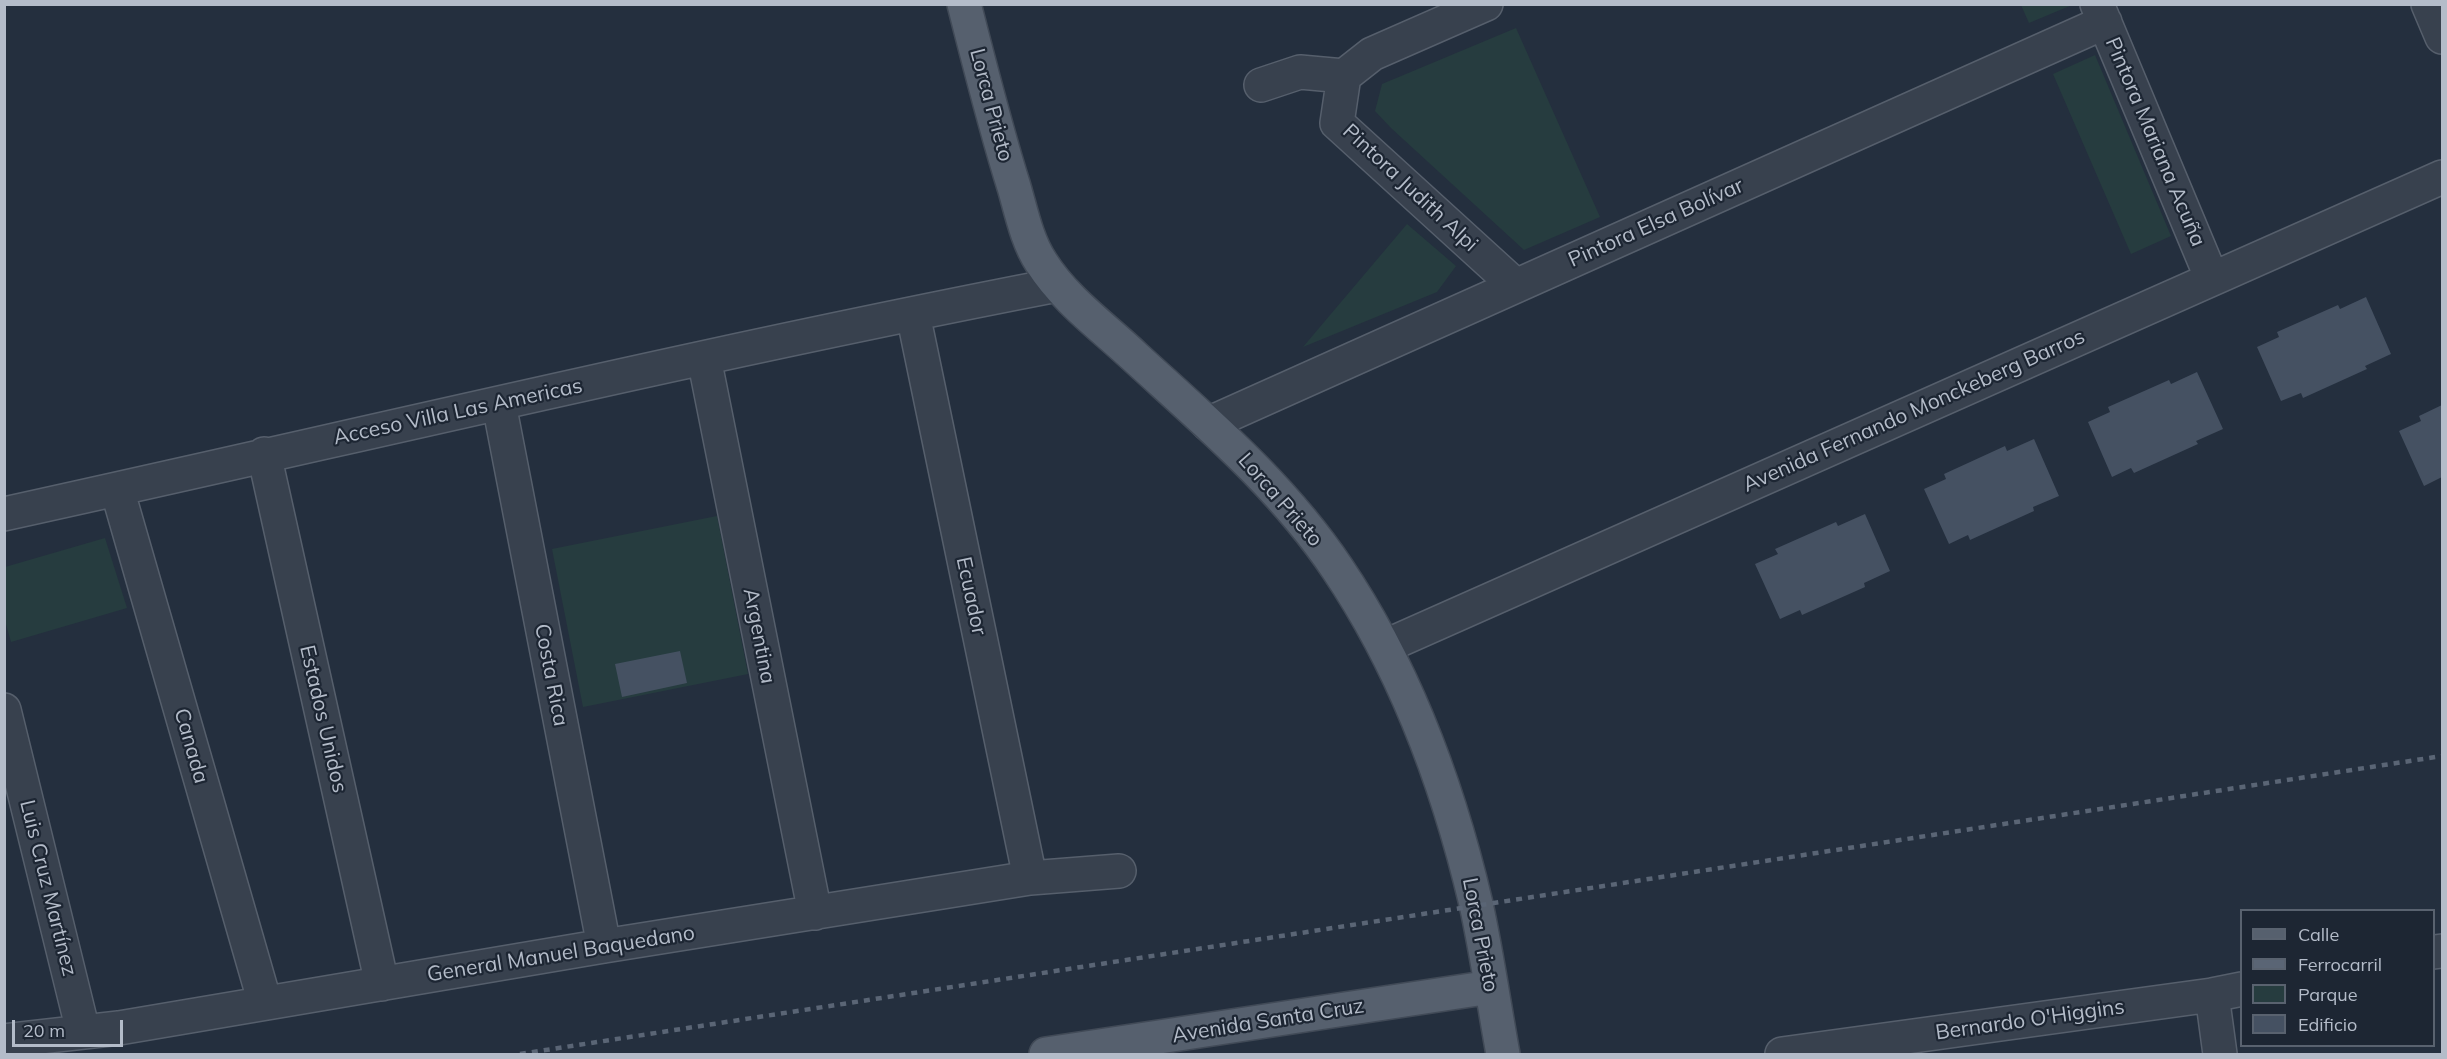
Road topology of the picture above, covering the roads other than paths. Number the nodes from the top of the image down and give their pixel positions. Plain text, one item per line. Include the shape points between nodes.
1 (964, 4) edge
2 (1486, 4) edge
3 (2428, 4) edge
4 (2101, 13) edge
5 (2442, 37) edge
6 (1344, 76) junction
7 (1261, 85) dead end
8 (2442, 177) edge
9 (2212, 279) junction
10 (1057, 285) junction
11 (1516, 286) junction
12 (913, 314) junction
13 (704, 358) junction
14 (499, 404) junction
15 (1208, 424) junction
16 (264, 454) junction
17 (117, 489) junction
18 (4, 514) edge
19 (1386, 646) junction
20 (7, 727) edge
21 (1119, 870) dead end
22 (1030, 878) junction
23 (815, 913) junction
24 (604, 946) junction
25 (382, 984) junction
26 (1491, 987) junction
27 (2227, 992) edge
28 (265, 1003) junction
29 (83, 1031) junction
30 (4, 1041) edge
31 (1046, 1054) edge
32 (1503, 1054) edge
33 (1782, 1054) edge
34 (2220, 1054) edge

1 - 10 main road, Lorca Prieto via 1021,210 1038,258
2 - 6 street via 1372,54
3 - 5 street
4 - 9 street, Pintora Mariana Acuña
4 - 11 street, Pintora Elsa Bolívar
6 - 7 street via 1300,72
6 - 11 street, Pintora Judith Alpi via 1337,123
8 - 9 street, Avenida Fernando Monckeberg Barros
9 - 19 street, Avenida Fernando Monckeberg Barros
10 - 12 street, Acceso Villa Las Americas
10 - 15 main road, Lorca Prieto
11 - 15 street, Pintora Elsa Bolívar
12 - 13 street, Acceso Villa Las Americas
12 - 22 street, Ecuador
13 - 14 street, Acceso Villa Las Americas
13 - 23 street, Argentina
14 - 16 street, Acceso Villa Las Americas
14 - 24 street, Costa Rica
15 - 19 main road, Lorca Prieto via 1294,510 1337,568
16 - 17 street, Acceso Villa Las Americas
16 - 25 street, Estados Unidos
17 - 18 street, Acceso Villa Las Americas
17 - 28 street, Canada
19 - 26 main road, Lorca Prieto via 1423,730 1454,820
20 - 29 street, Luis Cruz Martínez
21 - 22 street, General Manuel Baquedano
22 - 23 street, General Manuel Baquedano
23 - 24 street, General Manuel Baquedano
24 - 25 street, General Manuel Baquedano
25 - 28 street, General Manuel Baquedano
26 - 31 main road, Avenida Santa Cruz
26 - 32 main road, Lorca Prieto
27 - 33 street, Bernardo O'Higgins
27 - 34 street
28 - 29 street, General Manuel Baquedano
29 - 30 street, General Manuel Baquedano

